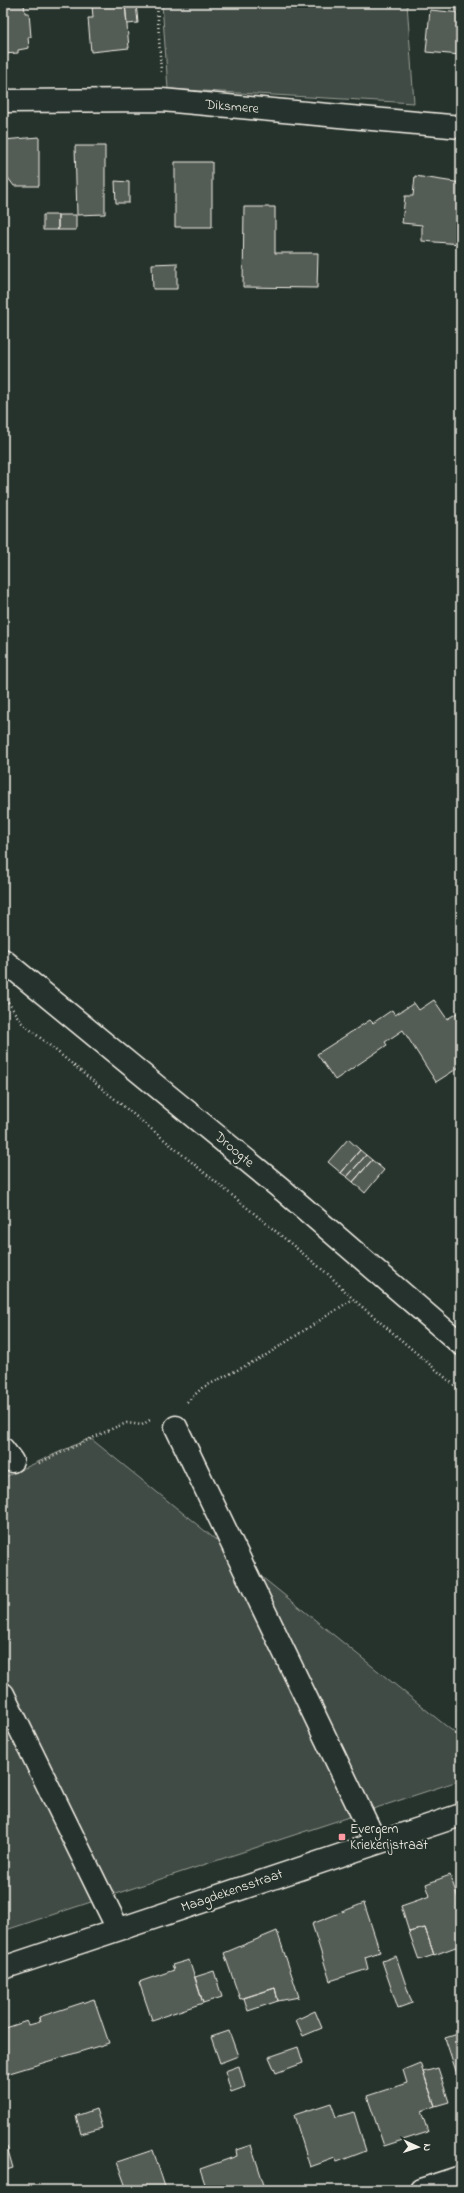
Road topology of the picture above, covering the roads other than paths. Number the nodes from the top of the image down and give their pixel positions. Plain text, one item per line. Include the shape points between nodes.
1 (3, 101) edge
2 (461, 127) edge
3 (3, 960) edge
4 (461, 1344) edge
5 (176, 1427) road end
6 (3, 1694) edge
7 (461, 1814) edge
8 (376, 1843) junction
9 (118, 1929) junction
10 (3, 1968) edge
11 (461, 2177) edge
12 (421, 2190) edge

1 - 2 street, Diksmere via 162,100
3 - 4 street, Droogte via 284,1191
5 - 8 street
6 - 9 street
7 - 8 street, Maagdekensstraat
8 - 9 street, Maagdekensstraat
9 - 10 street, Maagdekensstraat
11 - 12 street

